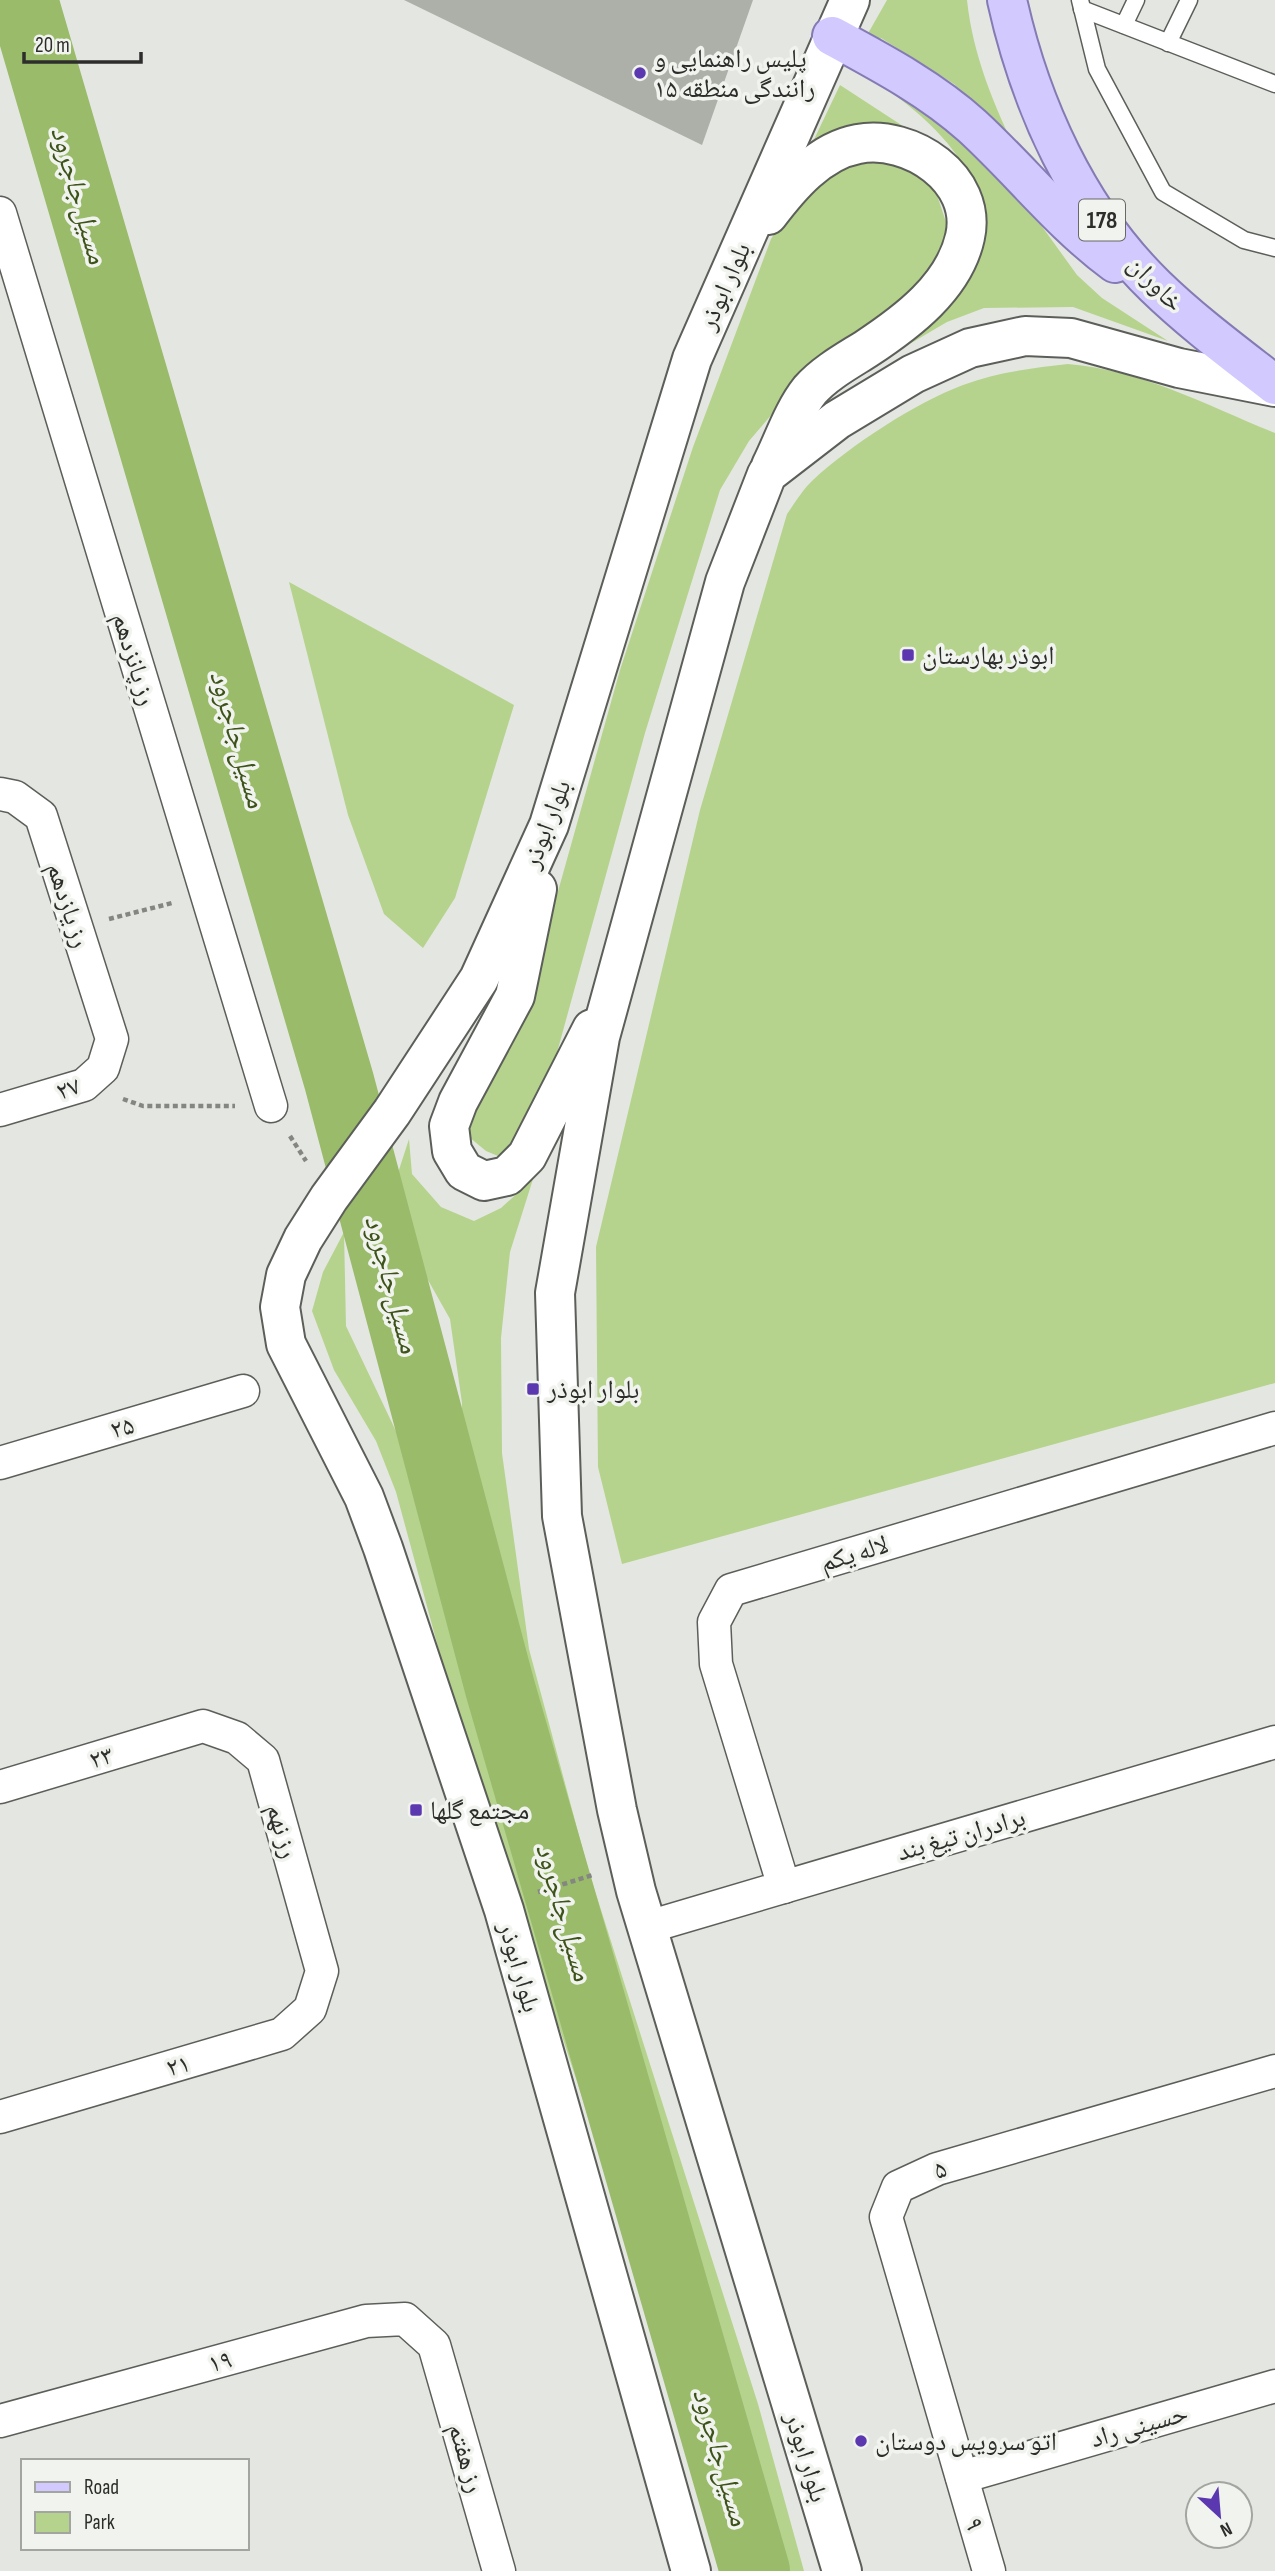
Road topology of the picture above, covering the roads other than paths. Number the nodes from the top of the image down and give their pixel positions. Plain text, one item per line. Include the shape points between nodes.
1 (850, 0) edge
2 (1007, 0) edge
3 (1136, 0) edge
4 (1189, 0) edge
5 (1081, 4) edge
6 (1124, 25) junction
7 (832, 36) junction
8 (1168, 43) junction
9 (1274, 81) edge
10 (0, 213) edge
11 (1275, 248) edge
12 (1188, 316) junction
13 (692, 359) junction
14 (1275, 386) edge
15 (767, 474) junction
16 (0, 794) edge
17 (550, 825) junction
18 (614, 990) junction
19 (112, 1039) joint
20 (271, 1106) road end
21 (0, 1110) edge
22 (243, 1391) dead end
23 (1275, 1428) edge
24 (0, 1463) edge
25 (202, 1726) joint
26 (1275, 1742) edge
27 (0, 1787) edge
28 (784, 1887) junction
29 (648, 1927) junction
30 (322, 1970) joint
31 (1275, 2071) edge
32 (0, 2117) edge
33 (434, 2344) joint
34 (1275, 2386) edge
35 (0, 2421) edge
36 (962, 2477) junction
37 (499, 2571) edge
38 (691, 2571) edge
39 (842, 2571) edge
40 (989, 2571) edge

1 - 7 main road, بلوار ابوذر
2 - 12 main road, خاوران / 178 via 1035,99 1060,153 1111,236
3 - 6 lane
4 - 8 lane
5 - 6 lane
5 - 11 lane via 1097,69 1163,192 1244,240
6 - 8 lane
7 - 12 main road via 897,71 971,125 1102,254
7 - 13 main road, بلوار ابوذر
8 - 9 lane
10 - 20 street, رز پانزدهم
12 - 14 main road, خاوران / 178
13 - 15 main road, بلوار ابوذر via 768,215 812,167 858,144 899,145 928,156 950,180 964,206 966,233 958,262 919,310 810,390
13 - 17 main road, بلوار ابوذر
14 - 15 main road via 1179,368 1071,338 1025,336 970,348 912,374 837,420
15 - 18 main road, بلوار ابوذر via 725,582
16 - 19 street, رز یازدهم via 15,797 41,816
17 - 18 main road via 515,996 449,1126 452,1151 464,1171 484,1181 507,1176 527,1156
17 - 38 main road, بلوار ابوذر via 479,979 303,1239 286,1275 280,1307 286,1344 369,1510 504,1910
18 - 29 main road, بلوار ابوذر via 600,1037 555,1293 562,1516 617,1811
19 - 21 street, ۲۷ via 103,1068 84,1085
22 - 24 street, ۲۵
23 - 28 street, لاله یکم via 731,1590 714,1622 716,1664
25 - 27 street, ۲۳
25 - 30 street, رز نهم via 237,1738 263,1760
26 - 28 street, برادران تیغ بند
28 - 29 street, برادران تیغ بند
29 - 39 main road, بلوار ابوذر
30 - 32 street, ۲۱ via 310,2009 282,2034
31 - 36 street, ۵ via 937,2169 898,2187 886,2217
33 - 35 street, ۱۹ via 405,2319 366,2321
33 - 37 street, رز هفتم
34 - 36 street, حسینی راد
36 - 40 street, ۹

